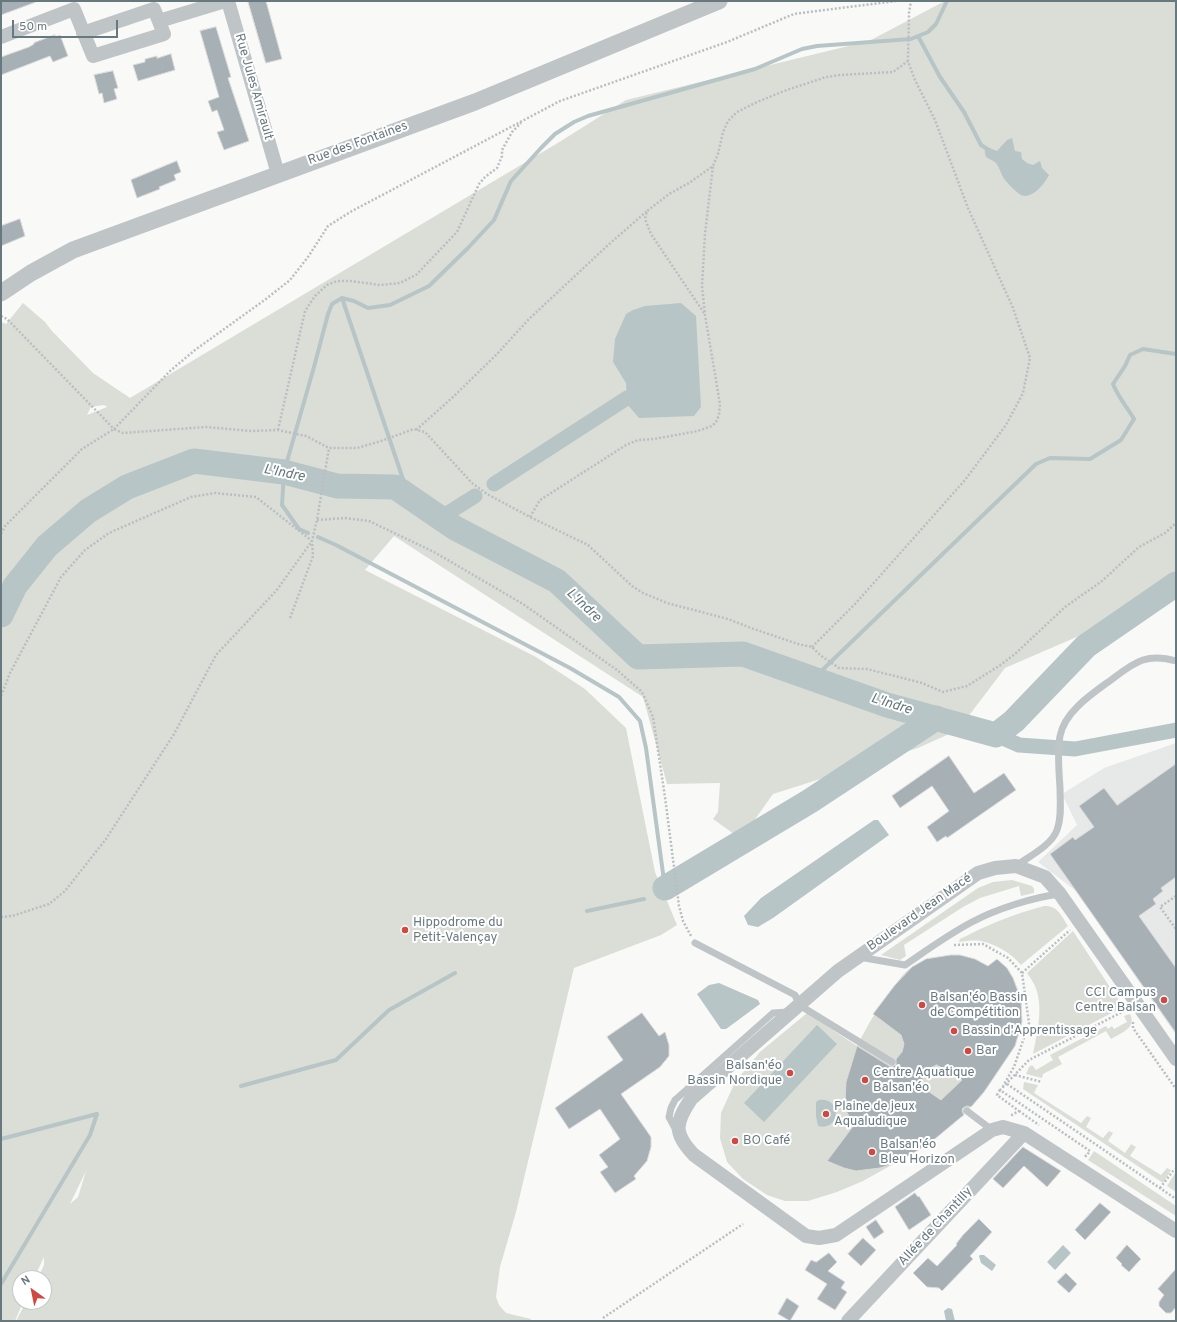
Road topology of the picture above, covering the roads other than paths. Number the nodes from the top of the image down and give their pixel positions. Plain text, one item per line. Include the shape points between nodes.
1 (226, 1) edge
2 (719, 1) edge
3 (159, 22) junction
4 (83, 33) junction
5 (1, 37) edge
6 (278, 174) junction
7 (1, 293) edge
8 (1176, 661) edge
9 (1016, 866) junction
10 (1060, 894) junction
11 (695, 943) road end
12 (857, 957) junction
13 (794, 1008) junction
14 (1176, 1059) edge
15 (892, 1062) dead end
16 (967, 1111) dead end
17 (992, 1130) junction
18 (1024, 1133) junction
19 (1176, 1231) edge
20 (848, 1321) edge

1 - 3 street
1 - 6 street, Rue Jules Amirault
2 - 6 street, Rue des Fontaines via 475,102
3 - 4 street via 154,9
3 - 4 street via 164,34 93,56
4 - 5 street via 74,9
6 - 7 street, Rue des Fontaines via 73,250 30,273
8 - 9 lane via 1143,659 1131,665 1078,705 1060,736 1060,818 1057,832 1050,841
9 - 10 street, Boulevard Jean Macé via 1045,878
9 - 12 street, Boulevard Jean Macé via 994,868 978,873
10 - 12 lane via 1007,907 973,921 905,965
10 - 14 street, Boulevard Jean Macé
11 - 13 lane via 795,995
12 - 13 street, Boulevard Jean Macé
13 - 15 lane
13 - 17 street, Boulevard Jean Macé via 691,1098 682,1112 678,1134 694,1155 806,1236 818,1238 836,1235
16 - 17 lane
17 - 18 street via 1003,1127
18 - 19 street
18 - 20 street, Allée de Chantilly

